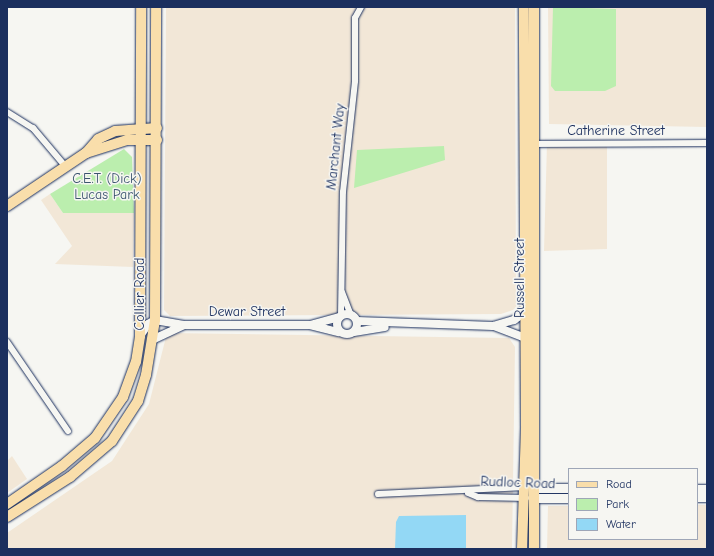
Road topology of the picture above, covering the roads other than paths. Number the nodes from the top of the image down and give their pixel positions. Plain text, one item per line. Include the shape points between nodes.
1 (141, 7) edge
2 (156, 7) edge
3 (361, 7) edge
4 (524, 7) edge
5 (534, 7) edge
6 (7, 112) edge
7 (157, 128) junction
8 (140, 129) junction
9 (140, 140) junction
10 (157, 140) junction
11 (707, 143) edge
12 (530, 144) junction
13 (86, 153) junction
14 (66, 167) junction
15 (7, 206) edge
16 (342, 292) junction
17 (525, 312) junction
18 (340, 316) junction
19 (354, 318) junction
20 (155, 320) junction
21 (530, 323) junction
22 (184, 325) junction
23 (310, 325) junction
24 (394, 325) junction
25 (493, 326) junction
26 (339, 332) junction
27 (354, 332) junction
28 (140, 336) junction
29 (525, 338) junction
30 (154, 339) junction
31 (7, 342) edge
32 (68, 431) dead end
33 (523, 487) junction
34 (535, 488) junction
35 (568, 488) edge
36 (466, 492) junction
37 (378, 494) dead end
38 (522, 498) junction
39 (534, 498) junction
40 (568, 498) edge
41 (7, 504) edge
42 (7, 517) edge
43 (522, 549) edge
44 (534, 549) edge

1 - 8 main road, Collier Road
2 - 7 main road, Collier Road
3 - 16 street, Marchant Way via 355,18 355,81 343,192
4 - 12 main road, Russell Street
5 - 12 main road, Russell Street
6 - 14 street via 33,128
7 - 8 main road
7 - 10 main road, Collier Road
8 - 9 main road, Collier Road
8 - 13 main road via 115,131 98,139
9 - 10 main road
9 - 13 main road via 117,142
9 - 28 main road, Collier Road
10 - 20 main road, Collier Road
11 - 12 street, Catherine Street
12 - 17 main road, Russell Street
12 - 21 main road, Russell Street
13 - 14 main road
14 - 15 main road
16 - 18 street, Marchant Way
16 - 19 street, Marchant Way
17 - 21 main road, Russell Street
17 - 25 street via 514,320
18 - 19 street
18 - 23 street, Dewar Street
18 - 26 street via 336,322
19 - 24 street
19 - 27 street
20 - 22 street, Dewar Street
20 - 28 street via 148,324
20 - 30 main road, Collier Road
21 - 29 main road, Russell Street
21 - 34 main road, Russell Street
22 - 23 street, Dewar Street
22 - 30 street, Dewar Street
23 - 26 street, Dewar Street
24 - 25 street
24 - 27 street
25 - 29 street
26 - 27 street via 346,335
28 - 41 main road, Collier Road via 136,362 123,398 95,438 62,466
29 - 33 main road, Russell Street
30 - 42 main road, Collier Road via 138,401 112,441 70,477
31 - 32 street
33 - 34 street, Rudloc Road
33 - 36 street, Rudloc Road
33 - 38 main road, Russell Street
34 - 35 main road, Rudloc Road
34 - 39 main road, Russell Street
36 - 37 street, Rudloc Road
36 - 38 street, Rudloc Road via 478,497
38 - 39 street, Rudloc Road
38 - 43 main road, Russell Street
39 - 40 main road, Rudloc Road
39 - 44 main road, Russell Street

